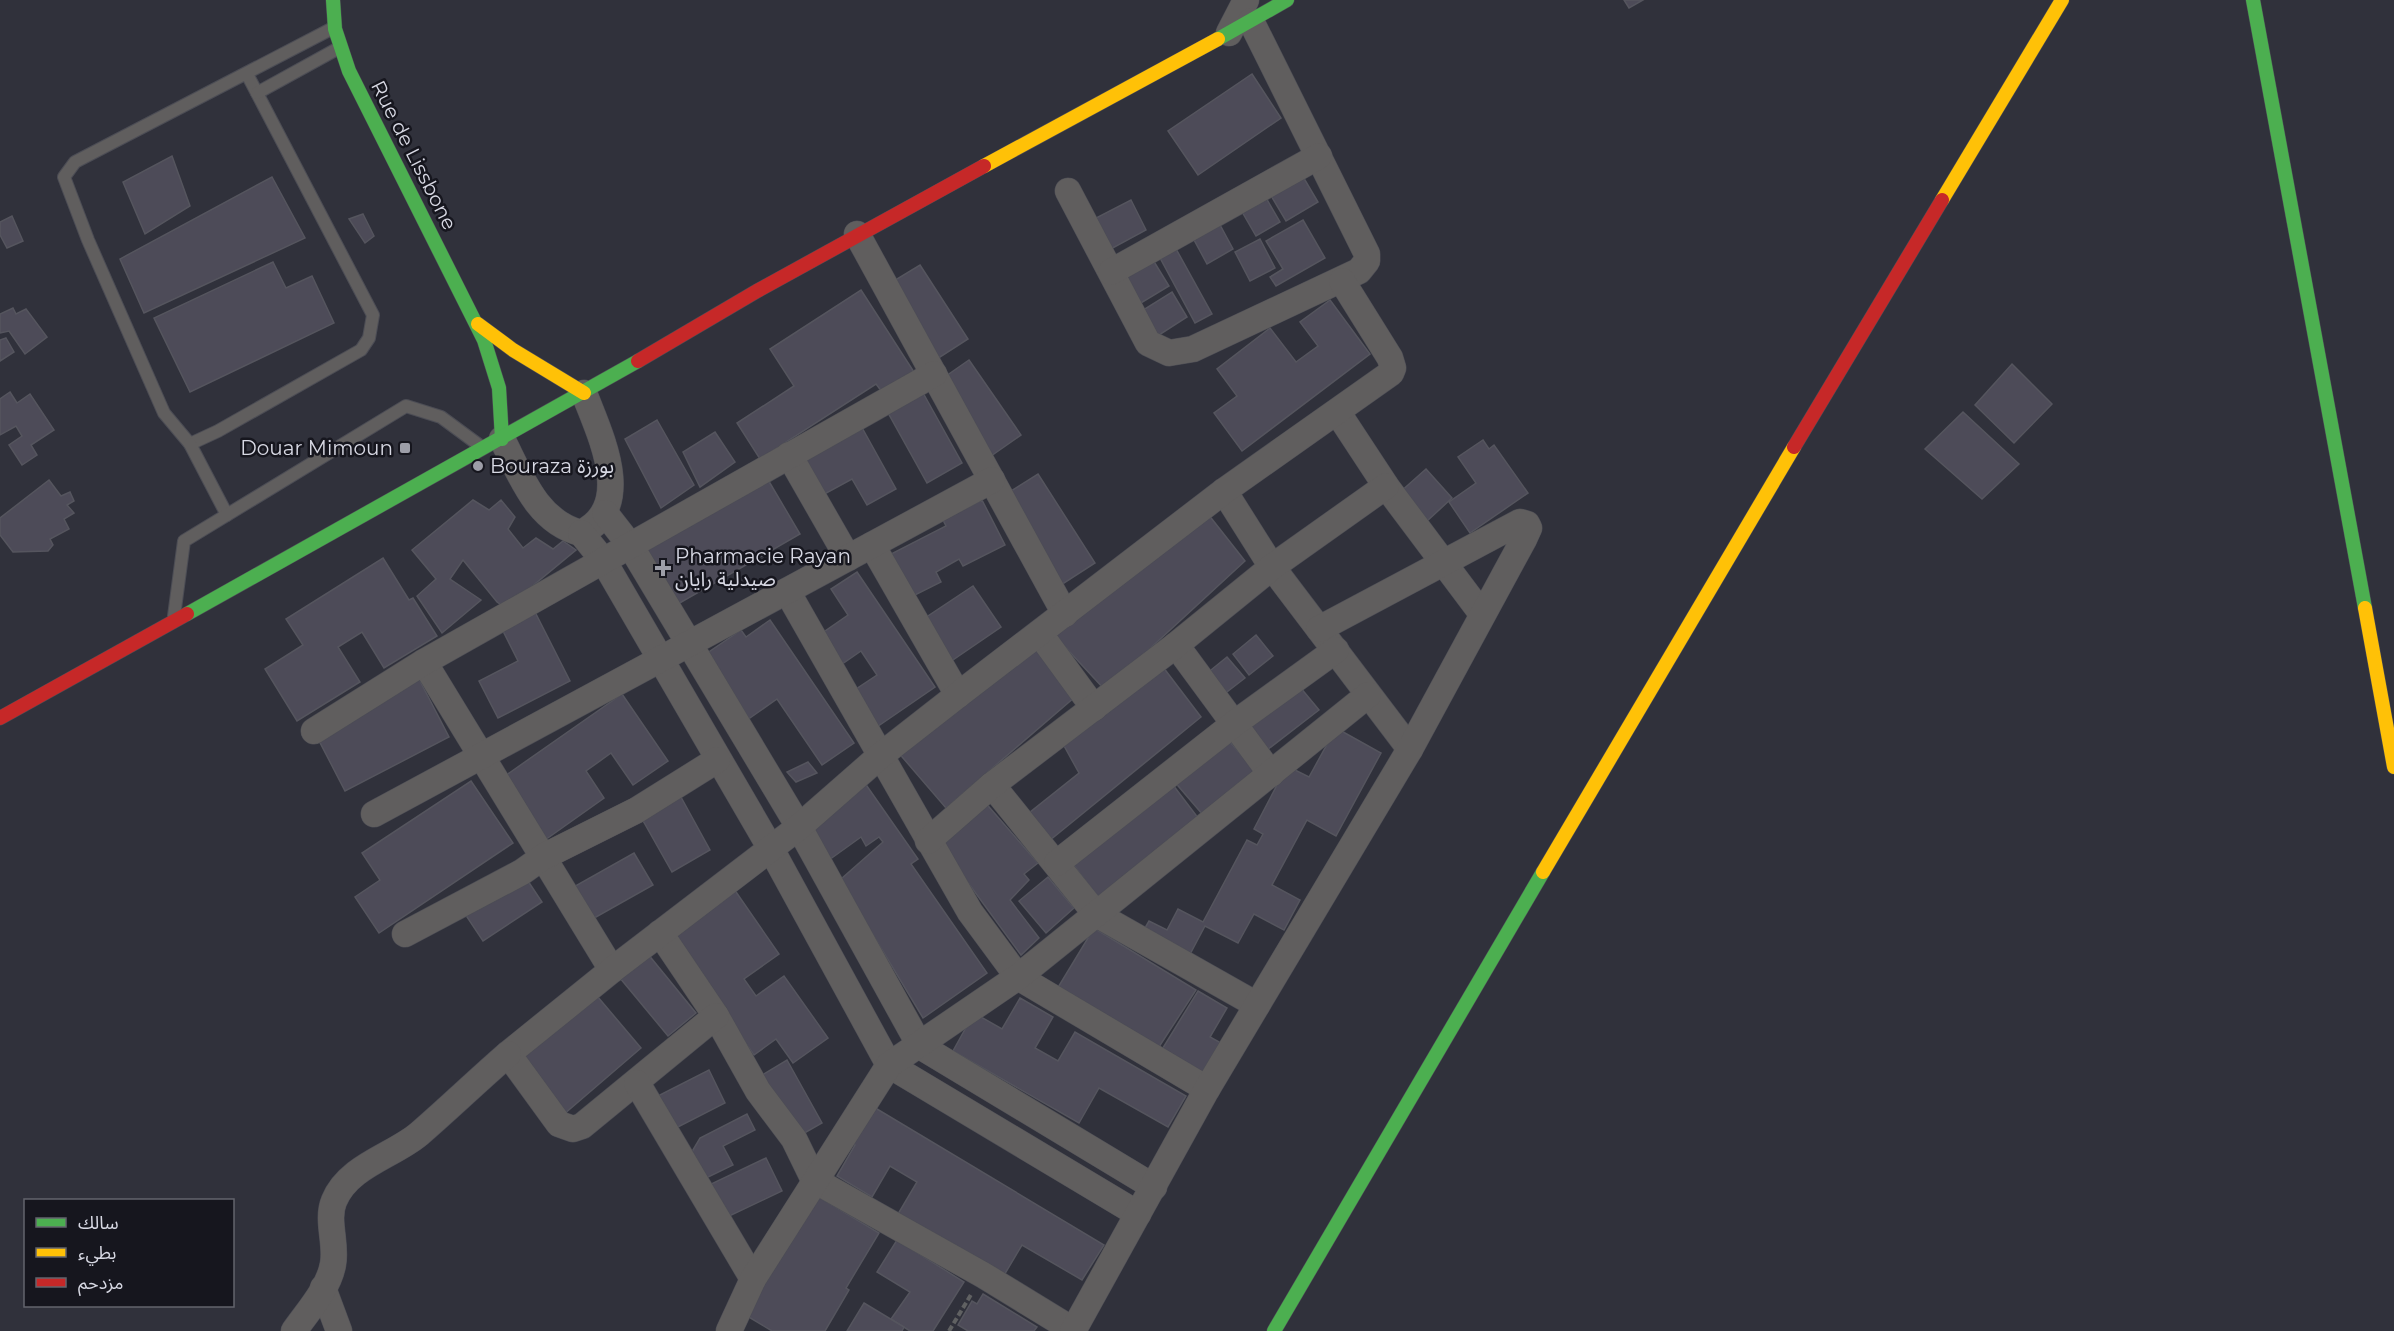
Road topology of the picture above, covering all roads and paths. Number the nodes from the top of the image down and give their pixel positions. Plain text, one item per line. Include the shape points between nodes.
1 (1287, 0) edge
2 (2062, 0) edge
3 (2253, 0) edge
4 (329, 10) edge
5 (1249, 10) edge
6 (1229, 33) joint
7 (340, 48) junction
8 (247, 74) junction
9 (257, 93) junction
10 (1320, 156) junction
11 (1068, 191) dead end
12 (857, 234) junction
13 (1111, 272) junction
14 (1342, 281) junction
15 (477, 323) junction
16 (934, 374) junction
17 (584, 393) junction
18 (1338, 412) junction
19 (190, 444) junction
20 (493, 444) junction
21 (789, 455) junction
22 (992, 480) junction
23 (1386, 486) junction
24 (1224, 491) junction
25 (605, 513) junction
26 (226, 515) junction
27 (581, 533) junction
28 (630, 545) junction
29 (872, 545) junction
30 (848, 558) junction
31 (603, 560) junction
32 (1444, 564) junction
33 (1272, 567) junction
34 (787, 591) junction
35 (1065, 614) junction
36 (1482, 614) junction
37 (173, 622) junction
38 (1319, 629) junction
39 (1040, 634) junction
40 (689, 644) junction
41 (1176, 645) junction
42 (1336, 650) junction
43 (660, 660) junction
44 (424, 662) junction
45 (958, 695) junction
46 (1368, 695) junction
47 (1094, 708) junction
48 (0, 718) edge
49 (1235, 723) junction
50 (314, 731) dead end
51 (1410, 749) junction
52 (481, 756) junction
53 (880, 756) junction
54 (717, 760) junction
55 (2394, 767) edge
56 (1271, 774) junction
57 (992, 785) junction
58 (374, 814) dead end
59 (799, 827) junction
60 (928, 841) junction
61 (771, 849) junction
62 (543, 857) junction
63 (1057, 863) junction
64 (1096, 914) junction
65 (660, 933) junction
66 (405, 934) dead end
67 (612, 970) junction
68 (1018, 977) junction
69 (1257, 1005) junction
70 (716, 1016) junction
71 (920, 1046) junction
72 (508, 1054) junction
73 (889, 1065) junction
74 (637, 1083) junction
75 (1207, 1089) junction
76 (814, 1180) junction
77 (1154, 1186) junction
78 (1138, 1214) junction
79 (983, 1275) junction
80 (753, 1279) junction
81 (323, 1288) junction
82 (1073, 1330) edge
83 (294, 1331) edge
84 (339, 1331) edge
85 (729, 1331) edge
86 (949, 1331) edge
87 (1274, 1331) edge

1 - 5 main road
2 - 87 main road via 1666,661
3 - 55 main road
4 - 7 main road, Rue de Lissbone
4 - 8 lane
5 - 6 street
5 - 10 street
6 - 12 main road
7 - 9 lane
7 - 15 main road, Rue de Lissbone
8 - 9 lane
8 - 19 lane via 70,166 64,177 164,413
9 - 19 lane via 374,315 369,338 361,350
10 - 13 street
10 - 14 street via 1367,254 1364,266
11 - 13 street
12 - 16 street
12 - 17 main road
13 - 14 street via 1148,343 1169,353 1193,349
14 - 18 street via 1393,368
15 - 17 main road
15 - 20 main road, Rue de Lissbone via 495,367 504,417
16 - 21 street
16 - 22 street
17 - 20 main road
17 - 25 street via 605,446 610,501
18 - 23 street
18 - 24 street
19 - 26 lane
20 - 26 lane via 441,417 406,406
20 - 27 street via 548,516 558,525
20 - 37 main road
21 - 28 street
21 - 30 street
22 - 29 street
22 - 35 street
23 - 32 street
23 - 33 street
24 - 33 street
24 - 35 street
25 - 27 street via 595,526
25 - 28 street
26 - 37 lane via 184,541
27 - 31 street
28 - 31 street
28 - 40 street
29 - 30 street
29 - 45 street
30 - 34 street
31 - 43 street
31 - 44 street
32 - 36 street
32 - 36 street via 1520,522 1527,524 1524,539
32 - 38 street
33 - 38 street
33 - 41 street
34 - 40 street
34 - 53 street
35 - 39 street
36 - 51 street
37 - 48 main road
38 - 42 street
39 - 45 street
39 - 47 street
40 - 43 street
40 - 59 street
41 - 47 street
41 - 49 street
42 - 46 street
42 - 49 street
43 - 52 street
43 - 54 street
44 - 50 street
44 - 52 street
45 - 53 street
46 - 51 street
46 - 56 street
47 - 57 street
49 - 56 street
49 - 63 street
51 - 69 street
52 - 58 street
52 - 62 street
53 - 59 street
53 - 60 street
54 - 61 street
54 - 62 street via 638,810
56 - 64 street
57 - 60 street
57 - 63 street
59 - 61 street
59 - 71 street
60 - 68 street via 970,912
61 - 65 street
61 - 73 street
62 - 66 street
62 - 67 street
63 - 64 street
64 - 68 street
64 - 69 street
65 - 67 street
65 - 70 street
67 - 72 street
68 - 71 street
68 - 75 street
69 - 75 street
70 - 74 street
70 - 76 street via 758,1091 794,1139
71 - 73 street
71 - 77 street
72 - 74 street via 565,1128 582,1126
72 - 81 street via 417,1136 342,1187 331,1213 334,1264
73 - 76 street
73 - 78 street
74 - 80 street
75 - 77 street
76 - 79 street
76 - 80 street
77 - 78 street
78 - 82 street
79 - 82 street
79 - 86 path
80 - 85 street
81 - 83 street
81 - 84 street

